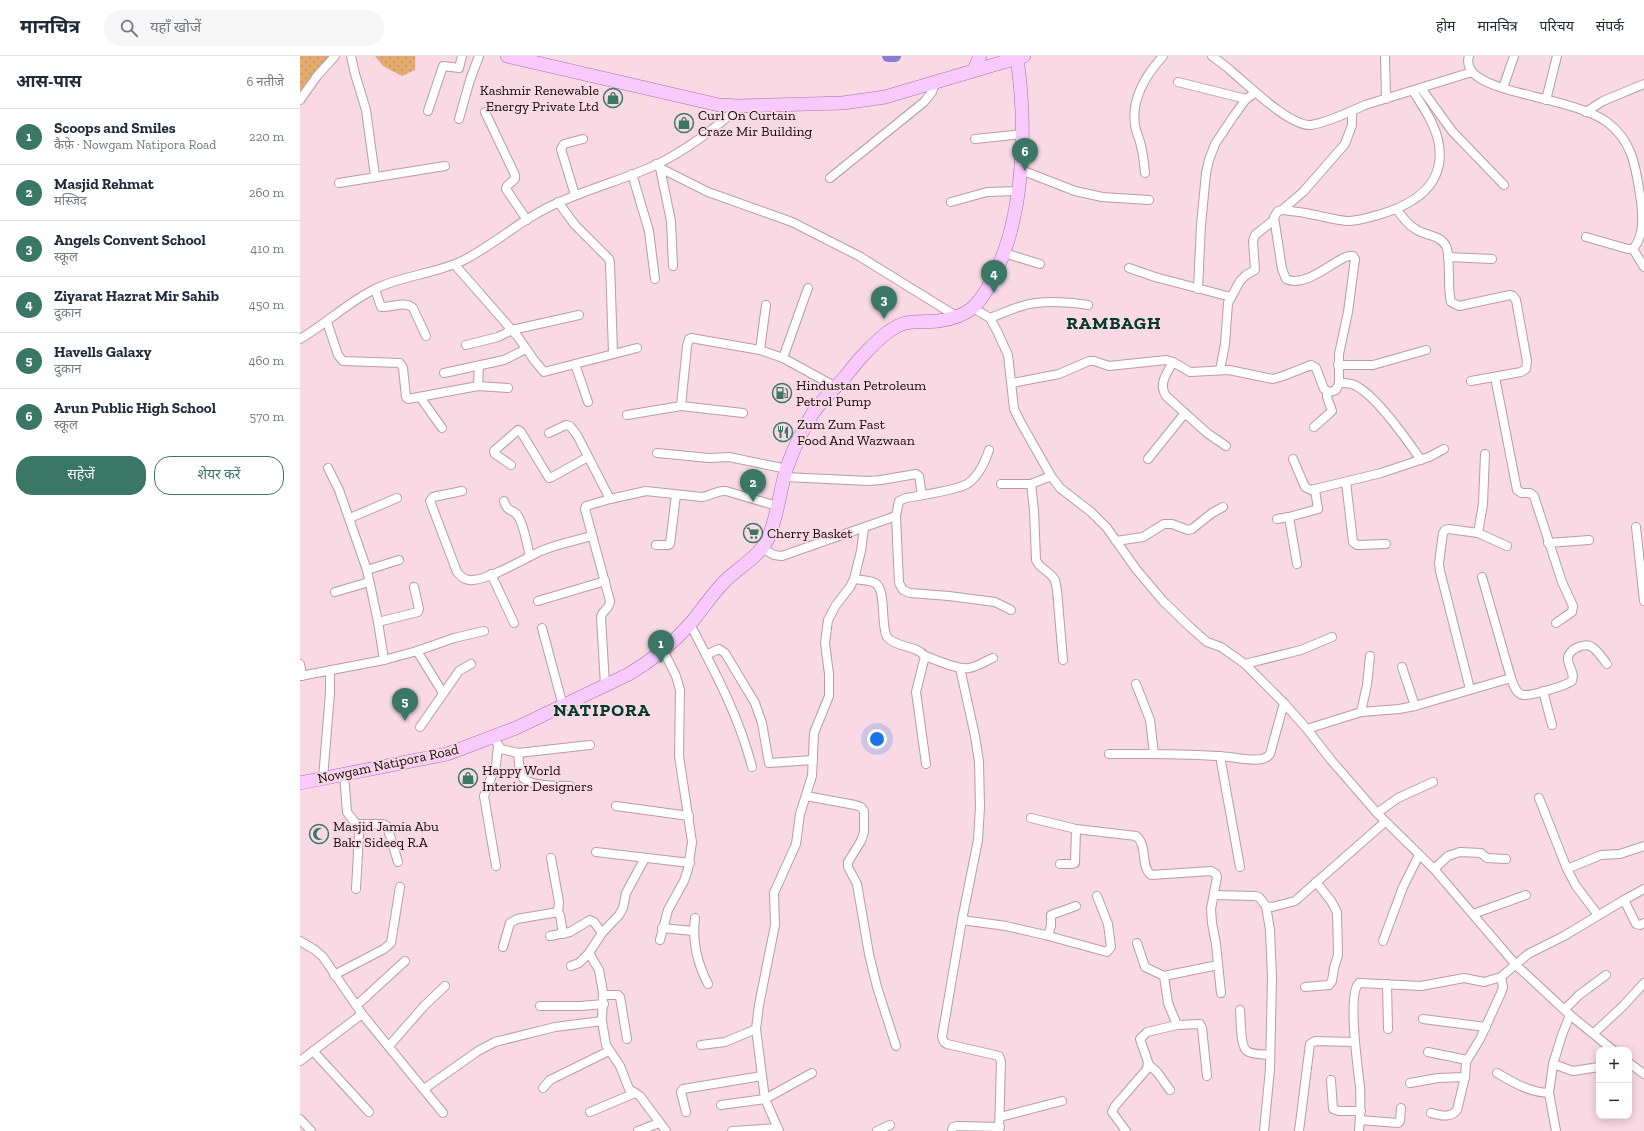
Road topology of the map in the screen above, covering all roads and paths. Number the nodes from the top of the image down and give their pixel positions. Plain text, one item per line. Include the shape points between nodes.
1 (335, 56) edge
2 (351, 56) edge
3 (462, 56) edge
4 (479, 56) edge
5 (507, 56) edge
6 (980, 56) edge
7 (1163, 56) edge
8 (1212, 56) edge
9 (1385, 56) edge
10 (1469, 56) edge
11 (1514, 56) edge
12 (1557, 56) edge
13 (1021, 57) edge
14 (974, 70) junction
15 (1472, 72) junction
16 (936, 82) junction
17 (1178, 82) dead end
18 (1644, 84) edge
19 (1421, 88) junction
20 (1503, 88) junction
21 (1413, 91) junction
22 (1255, 93) junction
23 (1246, 99) junction
24 (1386, 99) junction
25 (300, 100) edge
26 (1546, 100) junction
27 (739, 106) junction
28 (428, 111) dead end
29 (1352, 111) junction
30 (485, 112) dead end
31 (1586, 112) junction
32 (460, 119) dead end
33 (1022, 134) junction
34 (583, 139) dead end
35 (975, 139) dead end
36 (445, 166) dead end
37 (658, 166) junction
38 (1021, 170) junction
39 (1145, 173) dead end
40 (632, 174) junction
41 (375, 176) junction
42 (830, 178) dead end
43 (339, 183) dead end
44 (1504, 185) dead end
45 (1018, 191) junction
46 (1642, 191) edge
47 (575, 196) junction
48 (1149, 200) dead end
49 (558, 202) junction
50 (951, 202) dead end
51 (1282, 210) junction
52 (1397, 210) junction
53 (527, 220) junction
54 (1274, 220) junction
55 (1586, 237) dead end
56 (1633, 249) junction
57 (1004, 253) junction
58 (1448, 257) junction
59 (1492, 259) dead end
60 (455, 264) junction
61 (1040, 264) dead end
62 (673, 266) dead end
63 (1644, 267) edge
64 (1130, 268) dead end
65 (655, 279) dead end
66 (808, 288) dead end
67 (375, 289) junction
68 (1198, 289) junction
69 (1230, 297) junction
70 (766, 305) dead end
71 (1088, 305) dead end
72 (973, 308) junction
73 (579, 315) dead end
74 (956, 316) junction
75 (990, 318) junction
76 (327, 322) junction
77 (512, 330) junction
78 (426, 336) dead end
79 (300, 339) edge
80 (466, 345) dead end
81 (637, 348) dead end
82 (526, 349) junction
83 (760, 350) junction
84 (1426, 350) dead end
85 (613, 354) junction
86 (783, 358) junction
87 (1173, 362) junction
88 (575, 364) junction
89 (1338, 365) junction
90 (478, 366) junction
91 (1220, 370) junction
92 (444, 373) dead end
93 (1495, 377) junction
94 (1471, 381) dead end
95 (1012, 383) junction
96 (1339, 383) junction
97 (478, 386) junction
98 (836, 386) junction
99 (508, 388) dead end
100 (1327, 391) junction
101 (420, 397) junction
102 (588, 402) dead end
103 (681, 406) junction
104 (742, 413) dead end
105 (1185, 413) junction
106 (627, 415) dead end
107 (1314, 427) dead end
108 (442, 428) dead end
109 (548, 433) dead end
110 (1226, 446) dead end
111 (1444, 449) dead end
112 (989, 450) dead end
113 (657, 453) dead end
114 (1485, 454) dead end
115 (588, 457) junction
116 (1148, 459) dead end
117 (1293, 459) dead end
118 (1421, 460) junction
119 (511, 464) dead end
120 (328, 468) dead end
121 (786, 473) junction
122 (1051, 476) junction
123 (1346, 482) junction
124 (1001, 484) dead end
125 (1031, 484) junction
126 (1315, 490) junction
127 (462, 491) dead end
128 (676, 495) junction
129 (922, 495) junction
130 (397, 498) dead end
131 (610, 499) junction
132 (504, 500) dead end
133 (777, 506) junction
134 (1223, 507) dead end
135 (896, 516) junction
136 (1289, 517) junction
137 (350, 518) junction
138 (1276, 519) dead end
139 (1636, 527) dead end
140 (864, 528) junction
141 (1478, 533) junction
142 (591, 536) junction
143 (1590, 540) dead end
144 (1116, 541) junction
145 (1548, 543) junction
146 (1386, 544) dead end
147 (656, 545) dead end
148 (1507, 546) dead end
149 (762, 548) junction
150 (530, 556) junction
151 (398, 560) dead end
152 (1297, 564) dead end
153 (367, 570) junction
154 (491, 574) junction
155 (1482, 576) dead end
156 (854, 579) junction
157 (605, 581) junction
158 (369, 582) junction
159 (414, 587) dead end
160 (335, 592) dead end
161 (538, 601) dead end
162 (1644, 601) edge
163 (1011, 610) dead end
164 (378, 622) junction
165 (514, 622) dead end
166 (1556, 623) dead end
167 (690, 624) junction
168 (542, 628) dead end
169 (484, 631) dead end
170 (1332, 637) dead end
171 (664, 650) junction
172 (417, 651) junction
173 (706, 655) junction
174 (925, 656) junction
175 (1370, 656) dead end
176 (992, 658) dead end
177 (384, 660) junction
178 (1063, 660) dead end
179 (300, 664) edge
180 (471, 664) dead end
181 (1245, 664) junction
182 (1607, 664) dead end
183 (1402, 667) dead end
184 (960, 668) junction
185 (330, 670) junction
186 (301, 676) edge
187 (1511, 678) junction
188 (605, 684) junction
189 (1136, 684) dead end
190 (1470, 689) junction
191 (1543, 691) junction
192 (443, 693) junction
193 (1284, 703) junction
194 (563, 706) junction
195 (1415, 706) junction
196 (1361, 712) junction
197 (1552, 724) dead end
198 (420, 727) dead end
199 (1307, 729) junction
200 (497, 741) junction
201 (590, 746) dead end
202 (518, 753) junction
203 (1109, 754) dead end
204 (1154, 754) junction
205 (1220, 756) junction
206 (813, 760) junction
207 (926, 764) dead end
208 (752, 767) dead end
209 (344, 774) junction
210 (323, 778) junction
211 (1433, 782) dead end
212 (300, 783) edge
213 (570, 786) dead end
214 (806, 796) junction
215 (1539, 798) dead end
216 (616, 806) dead end
217 (1377, 813) junction
218 (689, 816) junction
219 (1031, 818) dead end
220 (1385, 822) junction
221 (356, 824) junction
222 (1076, 829) junction
223 (1644, 846) edge
224 (596, 852) dead end
225 (1419, 855) junction
226 (551, 858) dead end
227 (645, 858) junction
228 (1506, 859) dead end
229 (398, 862) dead end
230 (690, 863) junction
231 (1060, 864) dead end
232 (496, 866) dead end
233 (1240, 867) dead end
234 (1567, 869) junction
235 (1434, 870) junction
236 (1316, 882) junction
237 (400, 887) dead end
238 (1644, 889) edge
239 (356, 890) dead end
240 (1214, 895) junction
241 (1526, 895) dead end
242 (1097, 896) dead end
243 (1624, 900) junction
244 (1076, 906) dead end
245 (1266, 906) junction
246 (558, 912) junction
247 (1473, 914) junction
248 (1598, 915) junction
249 (695, 918) dead end
250 (962, 920) junction
251 (1644, 923) edge
252 (662, 928) junction
253 (694, 932) junction
254 (602, 933) junction
255 (563, 934) junction
256 (1048, 935) junction
257 (550, 936) dead end
258 (660, 940) dead end
259 (300, 941) edge
260 (1383, 941) dead end
261 (1137, 943) dead end
262 (504, 947) dead end
263 (589, 954) junction
264 (405, 961) dead end
265 (1218, 965) junction
266 (1516, 965) junction
267 (571, 966) dead end
268 (334, 975) junction
269 (1606, 975) dead end
270 (1164, 976) junction
271 (1501, 977) junction
272 (1644, 983) edge
273 (708, 984) dead end
274 (1387, 984) junction
275 (445, 986) dead end
276 (1305, 987) dead end
277 (1221, 993) dead end
278 (604, 1000) junction
279 (357, 1005) junction
280 (540, 1006) dead end
281 (1240, 1010) dead end
282 (1568, 1012) junction
283 (362, 1014) junction
284 (1423, 1019) dead end
285 (602, 1021) junction
286 (1177, 1025) junction
287 (1486, 1027) junction
288 (756, 1029) junction
289 (1388, 1030) dead end
290 (1594, 1033) junction
291 (628, 1039) dead end
292 (1354, 1042) junction
293 (701, 1045) dead end
294 (389, 1046) junction
295 (896, 1046) dead end
296 (1610, 1047) edge
297 (313, 1051) junction
298 (609, 1051) junction
299 (1428, 1052) dead end
300 (1270, 1055) junction
301 (1467, 1060) junction
302 (300, 1061) edge
303 (1148, 1064) junction
304 (1553, 1064) junction
305 (1632, 1065) edge
306 (1596, 1067) edge
307 (812, 1073) dead end
308 (1497, 1073) dead end
309 (1644, 1074) edge
310 (762, 1076) junction
311 (1207, 1076) dead end
312 (1465, 1077) junction
313 (1331, 1080) dead end
314 (1410, 1083) dead end
315 (542, 1088) dead end
316 (424, 1089) junction
317 (1170, 1090) dead end
318 (635, 1093) junction
319 (1548, 1093) junction
320 (765, 1099) junction
321 (1062, 1101) dead end
322 (721, 1105) dead end
323 (1401, 1108) dead end
324 (1361, 1111) junction
325 (369, 1112) dead end
326 (590, 1112) dead end
327 (686, 1112) dead end
328 (443, 1113) dead end
329 (1431, 1113) dead end
330 (1000, 1117) junction
331 (300, 1119) edge
332 (1360, 1120) junction
333 (659, 1123) junction
334 (890, 1125) dead end
335 (999, 1129) edge
336 (778, 1130) edge
337 (310, 1131) edge
338 (638, 1131) edge
339 (666, 1131) edge
340 (732, 1131) edge
341 (877, 1131) edge
342 (952, 1131) edge
343 (1126, 1131) edge
344 (1264, 1131) edge
345 (1299, 1131) edge
346 (1359, 1131) edge
347 (1556, 1131) edge

1 - 25 street
2 - 41 street via 365,101
3 - 28 street via 459,68 443,66
4 - 32 street
5 - 27 main road via 719,105
6 - 14 main road
7 - 39 street via 1146,77 1135,111 1136,130
8 - 22 street
9 - 24 street
10 - 15 street via 1468,64
11 - 20 street
12 - 26 street
13 - 14 main road
13 - 33 main road, Nowgam Natipora Road via 1019,75
14 - 16 main road
15 - 19 street
15 - 20 street via 1483,80
16 - 27 main road via 885,96 843,103
16 - 42 street via 924,102
17 - 23 street
18 - 31 street via 1603,101
19 - 21 street
19 - 44 street via 1452,131
20 - 26 street
21 - 24 street
21 - 52 street via 1437,135 1440,158 1430,187
22 - 23 street
22 - 29 street via 1290,118 1303,124 1310,125
23 - 68 street via 1219,138 1209,160 1201,225
24 - 29 street
26 - 31 street
27 - 37 street via 717,127
29 - 51 street via 1352,125 1345,144 1303,192
30 - 53 street via 515,175 515,179 506,189
31 - 46 street via 1607,122 1631,151
33 - 35 street
33 - 38 main road, Nowgam Natipora Road
34 - 47 street via 564,144 561,149
36 - 41 street
37 - 40 street
37 - 62 street via 671,221
37 - 74 street via 708,192 792,222 859,256
38 - 45 main road, Nowgam Natipora Road
38 - 48 street via 1074,191 1102,197
40 - 47 street
40 - 65 street via 649,231
41 - 43 street
45 - 50 street via 987,192
45 - 57 main road, Nowgam Natipora Road
46 - 56 street via 1643,228 1640,240
47 - 49 street
49 - 53 street
49 - 85 street via 575,225 609,259
51 - 52 street via 1349,221
51 - 54 street via 1276,213
52 - 58 street via 1413,228 1441,240 1446,246
53 - 60 street
54 - 69 street via 1255,235 1255,270 1243,277
54 - 89 street via 1282,269 1286,279 1290,281 1300,281 1321,272 1348,256 1355,259
55 - 56 street
56 - 63 street
57 - 61 street
57 - 72 main road, Nowgam Natipora Road via 983,297
58 - 59 street
58 - 93 street via 1448,291 1454,305 1510,295 1516,300 1526,369
60 - 67 street
60 - 77 street
64 - 68 street
66 - 86 street
67 - 76 street via 347,305
67 - 78 street via 381,307 406,304 411,306
68 - 69 street
69 - 91 street
70 - 83 street
71 - 75 street via 1035,304
72 - 74 main road, Nowgam Natipora Road
72 - 75 street
73 - 77 street
74 - 98 main road, Nowgam Natipora Road via 940,321 906,323 894,328 868,349
75 - 95 street via 1006,349
76 - 79 street
76 - 101 street via 342,360 400,363 403,368 406,397 410,400
77 - 80 street via 498,337
77 - 82 street
81 - 85 street
82 - 88 street via 544,372
82 - 90 street via 510,358
83 - 86 street
83 - 103 street via 690,338
84 - 89 street via 1373,365
85 - 88 street
86 - 98 street
87 - 91 street via 1190,372
87 - 95 street via 1166,360 1109,366 1091,361 1059,374
87 - 105 street via 1163,381 1162,391
88 - 102 street
89 - 96 street
90 - 92 street
90 - 97 street
91 - 100 street via 1273,379 1311,365 1316,368
93 - 94 street
93 - 145 street via 1518,490 1534,496
95 - 122 street via 1016,413
96 - 100 street via 1336,390
96 - 118 street via 1351,384 1364,392 1385,412
97 - 99 street
97 - 101 street
98 - 121 main road, Nowgam Natipora Road via 814,412 796,442
100 - 107 street via 1332,411
101 - 108 street
103 - 104 street
103 - 106 street
105 - 110 street
105 - 116 street
109 - 115 street via 566,425 570,426
111 - 118 street
112 - 129 street via 982,467 966,484
113 - 121 street via 709,458 729,457
114 - 141 street via 1483,504
115 - 119 street via 548,478 518,430 494,451
115 - 131 street
117 - 126 street via 1307,489
118 - 123 street via 1381,474
120 - 137 street
121 - 129 street via 869,481 916,474 919,476
121 - 133 main road, Nowgam Natipora Road
122 - 125 street
122 - 144 street via 1060,488 1108,528
123 - 126 street
123 - 146 street via 1353,542 1357,545
124 - 125 street
125 - 178 street via 1035,554 1039,565 1055,580
126 - 136 street via 1318,509
127 - 154 street via 430,500 461,577 471,580
128 - 131 street via 646,491
128 - 133 street via 702,497 719,490
128 - 147 street via 670,544
129 - 135 street via 899,501
130 - 137 street
131 - 142 street via 586,507
132 - 150 street via 506,508 518,515 521,521
133 - 149 main road, Nowgam Natipora Road via 769,537
134 - 144 street via 1192,529 1164,524 1143,537
135 - 140 street
135 - 163 street via 898,574 903,590 910,593 995,602
136 - 138 street
136 - 152 street
137 - 153 street
139 - 162 street
140 - 149 street via 782,556 774,555
140 - 156 street
141 - 148 street
141 - 190 street via 1445,530 1439,563 1443,588
142 - 150 street
142 - 157 street
143 - 145 street
144 - 181 street via 1164,601 1191,628 1207,642 1221,647
145 - 166 street via 1572,606 1572,612
149 - 167 main road, Nowgam Natipora Road via 724,582
150 - 154 street
151 - 153 street
153 - 158 street
154 - 165 street
155 - 187 street
156 - 174 street via 874,582 879,586 887,637
156 - 206 street via 828,620 825,643 829,674 828,696 814,733
157 - 161 street
157 - 188 street via 610,601 610,606 601,617
158 - 160 street
158 - 164 street
159 - 164 street via 418,612
164 - 177 street
167 - 171 main road, Nowgam Natipora Road
167 - 173 street
168 - 194 street
169 - 172 street
170 - 181 street via 1301,650
171 - 188 main road, Nowgam Natipora Road via 634,671
171 - 218 street via 680,690 679,756
172 - 177 street
172 - 192 street
173 - 206 street via 721,649 725,653 754,703 762,723 770,764
173 - 208 street via 745,738
174 - 184 street
174 - 207 street via 916,692
175 - 196 street
176 - 184 street via 970,668
177 - 185 street
179 - 186 street
180 - 192 street via 459,671
181 - 193 street
182 - 191 street via 1592,647 1576,648 1568,656 1572,681
183 - 195 street
184 - 250 street via 975,736 980,790 978,840
185 - 186 street
185 - 210 street
187 - 190 street
187 - 191 street via 1516,689 1523,695
188 - 194 main road, Nowgam Natipora Road
189 - 204 street via 1150,720
190 - 195 street
191 - 197 street
192 - 198 street
193 - 199 street
193 - 205 street via 1269,757 1262,760
194 - 200 main road, Nowgam Natipora Road via 516,728
195 - 196 street
196 - 199 street
199 - 217 street
200 - 202 street via 507,750
200 - 209 main road, Nowgam Natipora Road via 447,754
200 - 232 street via 496,765 484,796
201 - 202 street
202 - 213 street via 524,780 543,785
203 - 204 street
204 - 205 street
205 - 233 street
206 - 214 street via 812,776
209 - 210 main road, Nowgam Natipora Road
209 - 221 street via 347,812
210 - 212 main road, Nowgam Natipora Road
211 - 217 street via 1398,798
214 - 288 street via 800,814 796,844 774,893 775,925
214 - 295 street via 855,805 864,811 863,836 848,862 848,867 857,884 875,980
215 - 234 street
216 - 218 street
217 - 220 street
218 - 230 street via 692,842
219 - 222 street
220 - 225 street
220 - 236 street
221 - 229 street via 387,826
221 - 239 street via 359,834
222 - 231 street via 1075,863
222 - 240 street via 1136,836 1141,842 1147,870 1151,875 1211,871 1217,877
223 - 234 street via 1620,854 1601,855
224 - 227 street
225 - 235 street
225 - 260 street via 1403,887
226 - 246 street via 559,902
227 - 230 street
227 - 254 street via 626,893 622,911
228 - 235 street via 1488,858 1481,853 1460,852 1448,856
230 - 252 street
234 - 248 street via 1576,886
235 - 247 street
236 - 245 street via 1295,901 1276,907
236 - 276 street via 1337,912 1338,955 1329,985
237 - 268 street via 391,943
238 - 243 street
240 - 245 street via 1255,896
240 - 265 street via 1211,909
241 - 247 street
242 - 256 street via 1108,924 1111,944 1109,951 1104,952
243 - 248 street
243 - 251 street via 1636,924
244 - 256 street via 1051,915
245 - 300 street via 1272,977
246 - 255 street
246 - 262 street via 513,920 508,927
247 - 266 street
248 - 266 street via 1528,954
249 - 253 street
250 - 256 street
250 - 330 street via 942,1037 947,1044 999,1056 1002,1062
252 - 253 street
252 - 258 street
253 - 273 street via 697,959
254 - 255 street via 590,920
254 - 263 street
255 - 257 street
259 - 268 street via 323,957
261 - 270 street via 1146,967
263 - 267 street
263 - 278 street via 599,970
264 - 279 street
265 - 270 street
265 - 277 street
266 - 271 street
266 - 282 street
268 - 279 street
269 - 282 street via 1579,995
270 - 286 street via 1168,1003
271 - 274 street via 1484,982 1464,978 1421,986
271 - 287 street via 1502,990
272 - 290 street
274 - 289 street
274 - 292 street via 1359,983 1355,987
275 - 294 street
278 - 280 street via 580,1006
278 - 285 street
278 - 291 street via 618,995 620,997
279 - 283 street
281 - 300 street via 1245,1049
282 - 290 street
282 - 304 street
283 - 294 street
283 - 297 street
284 - 287 street
285 - 298 street
285 - 316 street via 555,1027 495,1042
286 - 303 street via 1147,1032 1141,1036 1140,1043
286 - 311 street via 1197,1023 1201,1026
287 - 301 street
288 - 293 street via 725,1042
288 - 310 street
290 - 296 street
292 - 324 street
292 - 345 street via 1315,1041 1310,1044
294 - 316 street
297 - 302 street
297 - 325 street
298 - 315 street via 550,1080
298 - 318 street via 620,1066 629,1089
299 - 301 street
300 - 344 street
301 - 312 street
303 - 317 street
303 - 343 street via 1146,1071 1112,1110
304 - 306 street via 1573,1071
304 - 319 street
305 - 309 street
307 - 320 street
308 - 319 street via 1523,1088
310 - 320 street
310 - 327 street via 683,1089 681,1092
312 - 314 street
312 - 329 street via 1454,1114 1447,1116
313 - 324 street via 1332,1109
316 - 328 street
318 - 326 street
318 - 333 street via 643,1099
319 - 347 street
320 - 322 street
320 - 336 street
321 - 330 street
323 - 332 street via 1398,1123
324 - 332 street
330 - 335 street
331 - 337 street
332 - 346 street
333 - 338 street
333 - 339 street
334 - 341 street
335 - 342 street via 957,1126 953,1127
336 - 340 street

